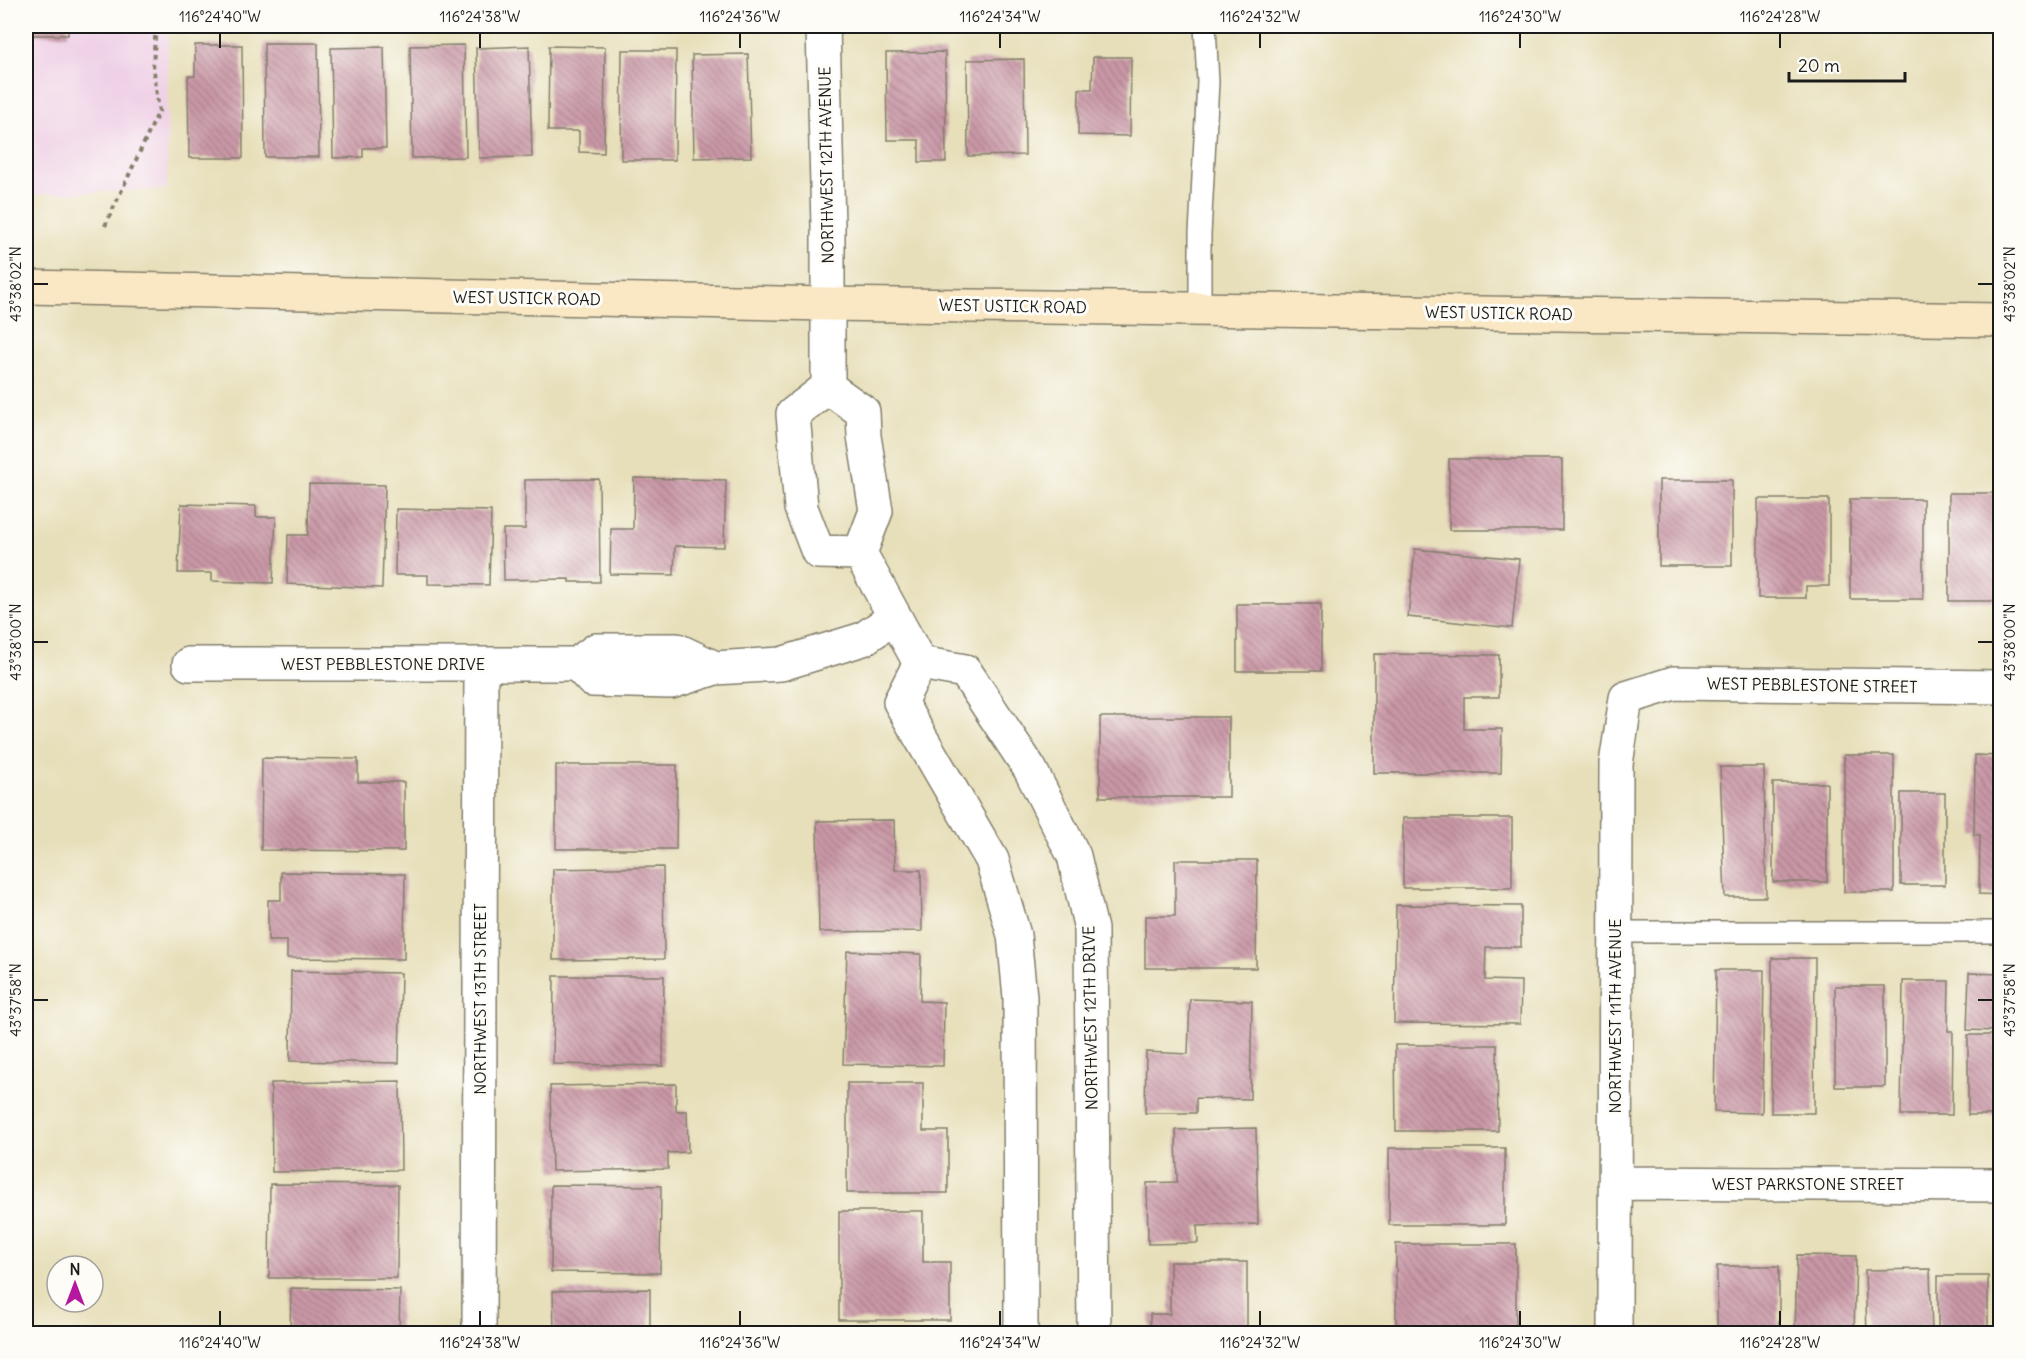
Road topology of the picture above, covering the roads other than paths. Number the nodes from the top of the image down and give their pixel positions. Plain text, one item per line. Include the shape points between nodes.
1 (823, 26) edge
2 (1205, 26) edge
3 (26, 286) edge
4 (827, 304) junction
5 (1200, 309) junction
6 (2001, 320) edge
7 (828, 387) junction
8 (860, 554) junction
9 (895, 617) junction
10 (920, 663) junction
11 (189, 664) dead end
12 (481, 664) junction
13 (2001, 687) edge
14 (1626, 699) joint
15 (1616, 932) junction
16 (2001, 932) edge
17 (1615, 1183) junction
18 (2001, 1185) edge
19 (479, 1334) edge
20 (1021, 1334) edge
21 (1094, 1334) edge
22 (1615, 1334) edge

1 - 4 street, NORTHWEST 12TH AVENUE
2 - 5 lane via 1208,82
3 - 4 main road, WEST USTICK ROAD
4 - 5 main road, WEST USTICK ROAD
4 - 7 street
5 - 6 main road, WEST USTICK ROAD
7 - 8 street via 863,412 876,511
7 - 8 street via 793,414 801,508 819,552
8 - 9 street
9 - 10 street
9 - 12 street, WEST PEBBLESTONE DRIVE via 863,639 781,664 715,668 671,682 592,680 577,664
10 - 20 street via 900,702 992,860 1014,935 1020,998
10 - 21 street, NORTHWEST 12TH DRIVE via 964,671 1030,769 1074,856 1091,928
11 - 12 street, WEST PEBBLESTONE DRIVE
12 - 19 street, NORTHWEST 13TH STREET
13 - 14 street, WEST PEBBLESTONE STREET via 1674,683
14 - 15 street, NORTHWEST 11TH AVENUE via 1616,764
15 - 16 lane
15 - 17 street, NORTHWEST 11TH AVENUE
17 - 18 street, WEST PARKSTONE STREET
17 - 22 street, NORTHWEST 11TH AVENUE

